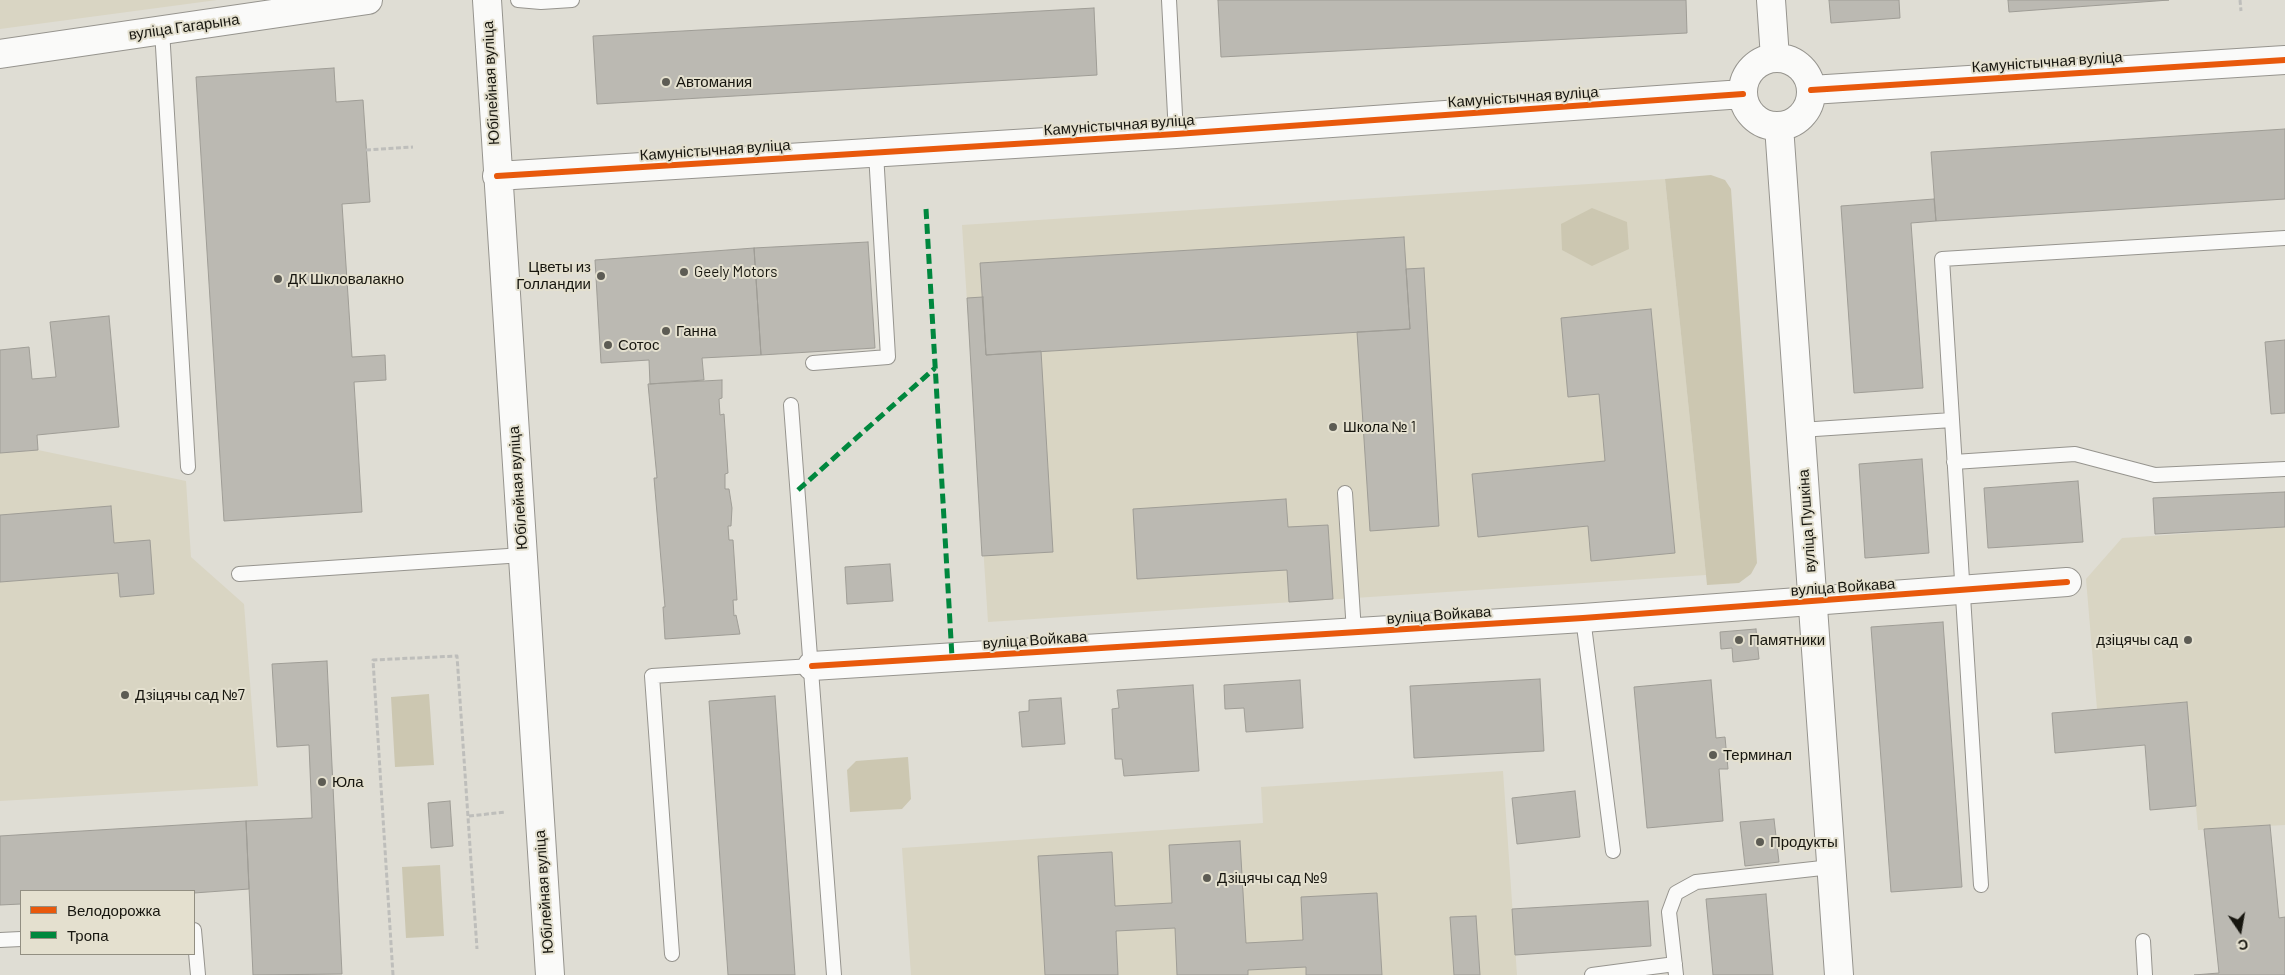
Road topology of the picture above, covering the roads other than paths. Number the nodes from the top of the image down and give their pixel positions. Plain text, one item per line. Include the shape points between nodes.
1 (368, 0) edge
2 (487, 0) edge
3 (518, 0) edge
4 (572, 0) edge
5 (1169, 0) edge
6 (1771, 0) edge
7 (162, 30) junction
8 (0, 54) edge
9 (1775, 58) junction
10 (2285, 60) edge
11 (1811, 90) junction
12 (1743, 94) junction
13 (1779, 126) junction
14 (1176, 134) junction
15 (876, 153) junction
16 (497, 176) junction
17 (2285, 238) edge
18 (813, 363) dead end
19 (791, 405) dead end
20 (1952, 420) junction
21 (1800, 430) junction
22 (1954, 462) junction
23 (188, 467) dead end
24 (2285, 468) edge
25 (1345, 493) dead end
26 (523, 556) junction
27 (239, 574) dead end
28 (2067, 582) dead end
29 (1961, 591) junction
30 (1813, 602) junction
31 (1583, 618) junction
32 (1354, 632) junction
33 (812, 666) junction
34 (1613, 851) dead end
35 (1831, 866) junction
36 (1981, 885) dead end
37 (20, 939) edge
38 (0, 940) edge
39 (195, 941) edge
40 (2143, 941) dead end
41 (672, 954) dead end
42 (1676, 970) edge
43 (198, 975) edge
44 (550, 975) edge
45 (834, 975) edge
46 (1592, 975) edge
47 (1839, 975) edge
48 (2145, 975) edge

1 - 7 main road, вуліца Гагарына
2 - 16 main road, Юбілейная вуліца
3 - 4 lane
5 - 14 lane
6 - 9 main road
7 - 8 main road, вуліца Гагарына
7 - 23 lane
9 - 11 main road via 1799,66
9 - 12 main road via 1751,69 1744,81
10 - 11 main road, Камуністычная вуліца
11 - 13 main road via 1809,103 1802,115 1792,123
12 - 13 main road via 1746,107 1754,118
12 - 14 main road, Камуністычная вуліца
13 - 21 main road, вуліца Пушкіна
14 - 15 main road, Камуністычная вуліца
15 - 16 main road, Камуністычная вуліца
15 - 18 lane via 888,357
16 - 26 main road, Юбілейная вуліца
17 - 20 lane via 1942,259
19 - 33 lane
20 - 21 lane
20 - 22 lane
21 - 30 main road, вуліца Пушкіна
22 - 24 lane via 2075,454 2155,475
22 - 29 lane
25 - 32 lane
26 - 27 lane
26 - 44 main road, Юбілейная вуліца
28 - 29 main road, вуліца Войкава
29 - 30 main road, вуліца Войкава
29 - 36 lane
30 - 31 main road, вуліца Войкава
30 - 35 main road, вуліца Пушкіна
31 - 32 main road, вуліца Войкава
31 - 34 lane
32 - 33 main road, вуліца Войкава
33 - 41 lane via 652,676
33 - 45 lane
35 - 42 lane via 1696,882 1676,894 1669,912
35 - 47 main road, вуліца Пушкіна
37 - 38 lane
39 - 43 lane
40 - 48 lane
42 - 46 lane

